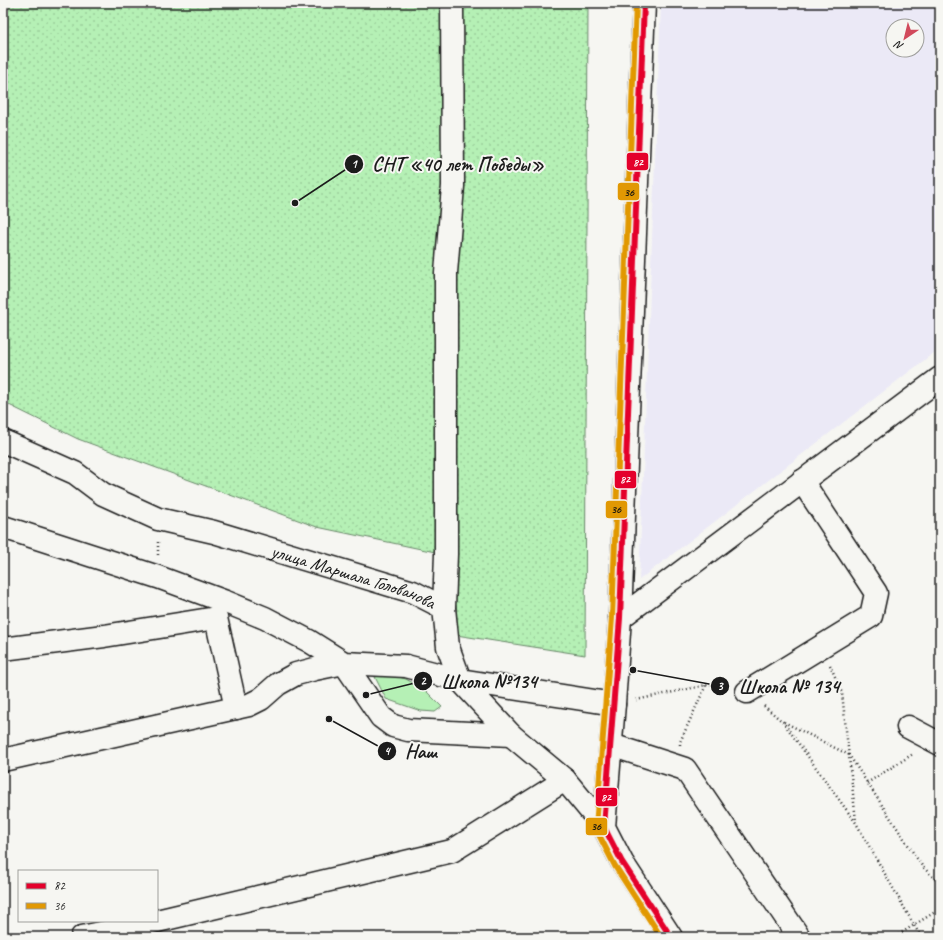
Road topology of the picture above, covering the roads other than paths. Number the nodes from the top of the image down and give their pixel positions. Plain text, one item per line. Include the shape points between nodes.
1 (452, 3) edge
2 (644, 3) edge
3 (940, 378) edge
4 (3, 441) edge
5 (802, 481) junction
6 (3, 527) edge
7 (444, 608) junction
8 (620, 618) junction
9 (3, 649) edge
10 (344, 663) junction
11 (460, 680) junction
12 (747, 692) road end
13 (614, 704) junction
14 (236, 708) junction
15 (908, 727) dead end
16 (511, 735) junction
17 (940, 744) edge
18 (611, 745) junction
19 (3, 760) edge
20 (565, 780) junction
21 (604, 827) junction
22 (158, 921) edge
23 (155, 922) edge
24 (135, 932) edge
25 (668, 936) edge
26 (82, 937) edge
27 (799, 937) edge

1 - 7 street via 453,186 446,273
2 - 8 street
3 - 5 street
4 - 7 street, улица Маршала Голованова via 76,473 103,494 158,519 214,532 413,592
5 - 8 street
5 - 12 street via 876,593 870,616
6 - 10 street via 158,577 265,618
7 - 11 street, улица Маршала Голованова via 448,647
8 - 13 street
9 - 14 street via 216,618
10 - 11 street via 406,666
10 - 14 street via 296,674 278,684 261,699
10 - 16 street via 381,717 393,726 408,730
11 - 13 street
11 - 16 street, улица Маршала Голованова
13 - 18 street
14 - 19 street
15 - 17 street
16 - 20 street, улица Маршала Голованова
18 - 21 street
18 - 27 street via 685,770
20 - 21 street, улица Маршала Голованова
20 - 22 street via 452,850
21 - 25 street, улица Маршала Голованова via 622,862
23 - 24 street
24 - 26 street

